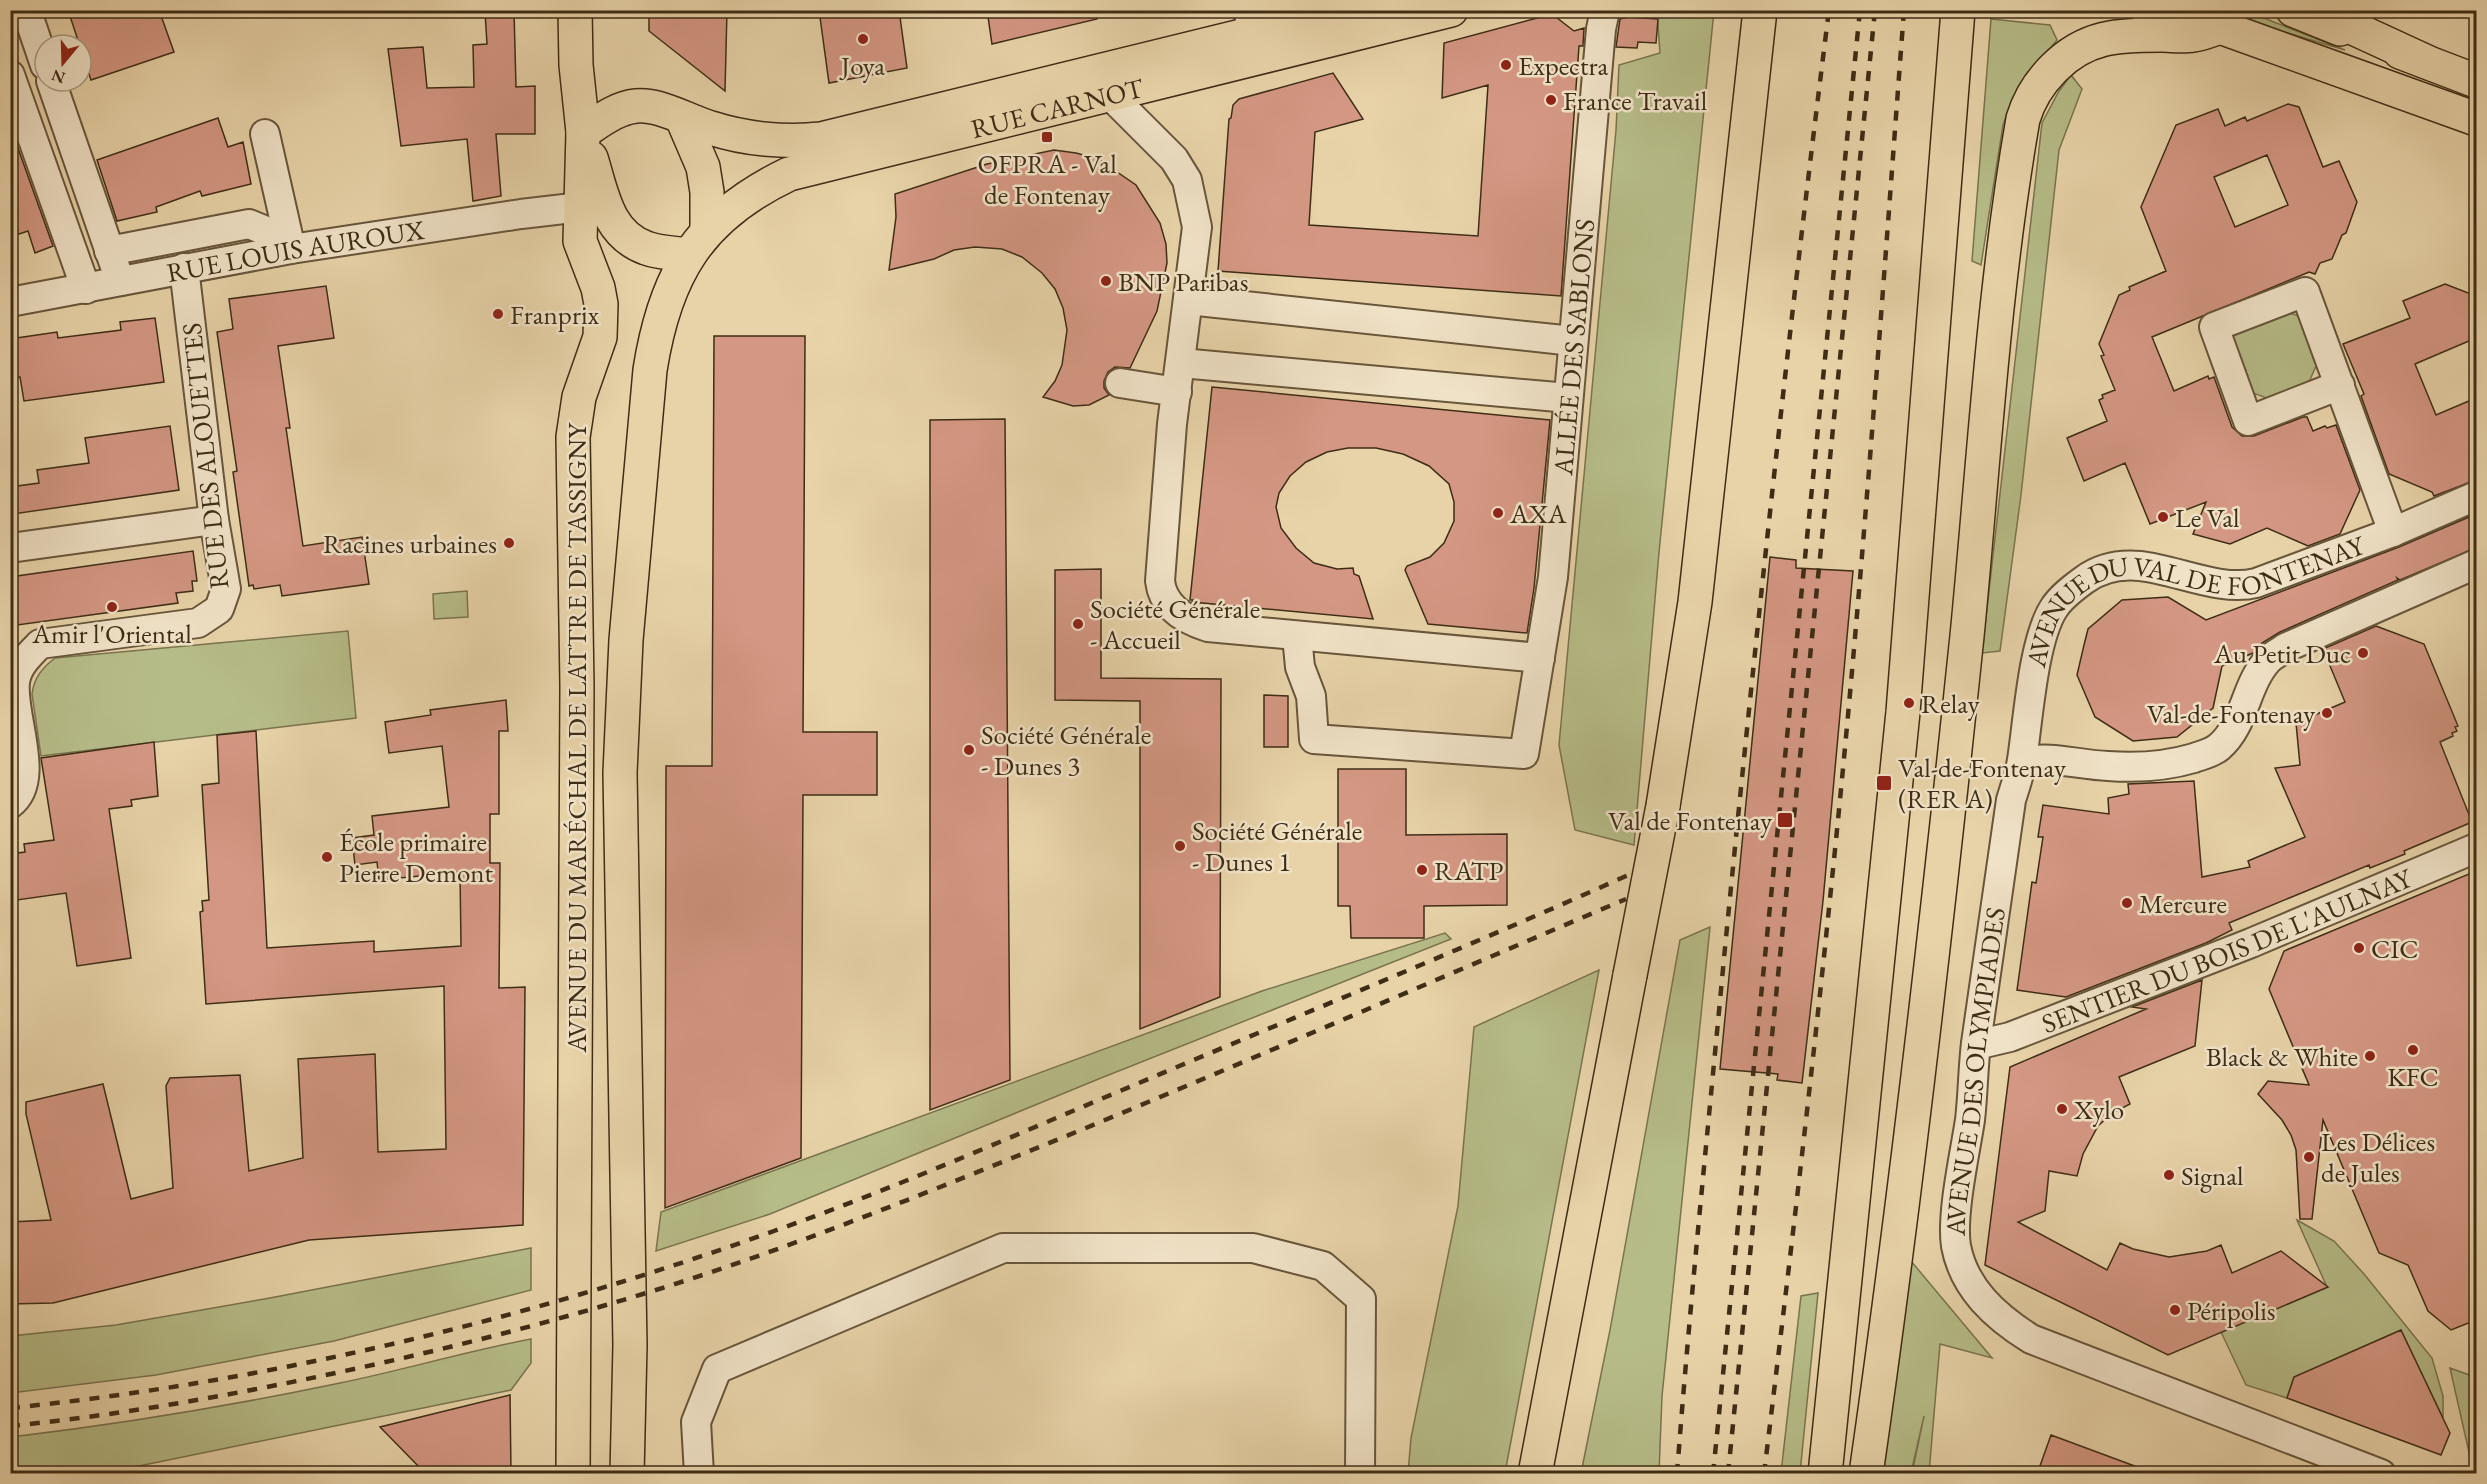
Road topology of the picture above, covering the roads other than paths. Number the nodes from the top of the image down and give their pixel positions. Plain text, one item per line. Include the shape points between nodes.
1 (575, 10) edge
2 (1348, 10) edge
3 (1451, 10) edge
4 (1605, 10) edge
5 (2147, 10) edge
6 (2293, 10) edge
7 (2314, 10) edge
8 (28, 15) dead end
9 (1759, 18) edge
10 (1957, 20) edge
11 (1250, 23) edge
12 (2220, 27) junction
13 (34, 33) edge
14 (2427, 62) junction
15 (10, 75) edge
16 (2476, 81) edge
17 (55, 93) edge
18 (1109, 94) junction
19 (682, 118) junction
20 (2476, 119) edge
21 (583, 132) junction
22 (265, 134) dead end
23 (581, 207) junction
24 (697, 243) junction
25 (283, 250) junction
26 (109, 251) junction
27 (184, 268) junction
28 (120, 281) junction
29 (86, 289) junction
30 (1188, 300) junction
31 (10, 302) edge
32 (1573, 340) junction
33 (1181, 363) junction
34 (1120, 383) dead end
35 (2340, 385) junction
36 (1177, 392) junction
37 (1568, 398) junction
38 (2476, 496) edge
39 (214, 520) junction
40 (2393, 532) junction
41 (10, 548) edge
42 (2476, 564) edge
43 (1297, 636) junction
44 (1540, 658) junction
45 (2022, 762) junction
46 (10, 804) edge
47 (2476, 848) edge
48 (1976, 1045) junction
49 (573, 1473) edge
50 (627, 1473) edge
51 (699, 1473) edge
52 (1360, 1473) edge
53 (1535, 1473) edge
54 (1825, 1473) edge
55 (1866, 1473) edge
56 (2381, 1473) edge

1 - 21 main road, AVENUE DU MARÉCHAL DE LATTRE DE TASSIGNY
2 - 11 main road, RUE CARNOT
3 - 18 main road, RUE CARNOT
4 - 32 street, ALLÉE DES SABLONS
5 - 12 main road
6 - 14 main road
7 - 14 main road
8 - 13 street
9 - 53 main road, bridge via 1695,602 1663,806
10 - 54 main road via 1903,712
11 - 19 main road, RUE CARNOT via 821,139 738,135
12 - 20 main road
12 - 55 main road via 2193,36 2133,35 2081,46 2042,81 2023,119 2000,266 1958,717 1892,1294
14 - 16 main road
15 - 29 street
17 - 26 street
18 - 24 main road, RUE CARNOT via 789,174 743,199
18 - 30 street via 1174,159 1187,180 1197,227
19 - 21 main road via 647,106 629,107
19 - 24 main road via 703,167 707,192
21 - 23 main road, AVENUE DU MARÉCHAL DE LATTRE DE TASSIGNY
21 - 24 main road via 609,215 629,241 648,249
22 - 25 street
23 - 25 street, RUE LOUIS AUROUX
23 - 49 main road, AVENUE DU MARÉCHAL DE LATTRE DE TASSIGNY via 580,241 601,304 600,337 579,397 573,437 577,686
24 - 50 main road, AVENUE DU MARÉCHAL DE LATTRE DE TASSIGNY via 666,296 655,337 621,711 630,1344
25 - 26 street via 271,233 249,224
25 - 27 street, RUE LOUIS AUROUX
26 - 28 street
27 - 28 street, RUE LOUIS AUROUX
27 - 39 street, RUE DES ALOUETTES
28 - 29 street, RUE LOUIS AUROUX
29 - 31 street, RUE LOUIS AUROUX
30 - 32 street
30 - 33 street
32 - 37 street, ALLÉE DES SABLONS
33 - 36 street
33 - 37 street
34 - 36 street
35 - 35 street via 2305,292 2214,327 2248,421
35 - 40 street
36 - 43 street via 1160,581 1165,598 1180,615 1194,623
37 - 44 street, ALLÉE DES SABLONS via 1552,577
38 - 40 street, AVENUE DU VAL DE FONTENAY
39 - 41 street
39 - 46 street, RUE DES ALOUETTES via 226,589 219,609 198,623 40,644 23,660 15,682 25,780 17,799
40 - 45 street, AVENUE DU VAL DE FONTENAY via 2245,586 2222,585 2138,566 2115,566 2094,573 2060,600 2048,620 2040,642
42 - 45 street via 2286,647 2268,660 2241,715 2216,750 2164,764 2108,766 2038,758
43 - 44 street
43 - 44 street, ALLÉE DES SABLONS via 1300,667 1311,696 1314,740 1524,754
45 - 48 street, AVENUE DES OLYMPIADES via 2011,800
47 - 48 street, SENTIER DU BOIS DE L'AULNAY via 2251,943 2010,1037
48 - 56 street, AVENUE DES OLYMPIADES via 1955,1234 1961,1264 1983,1302 2031,1339
51 - 52 street via 696,1422 717,1369 1003,1248 1253,1248 1323,1266 1361,1299

